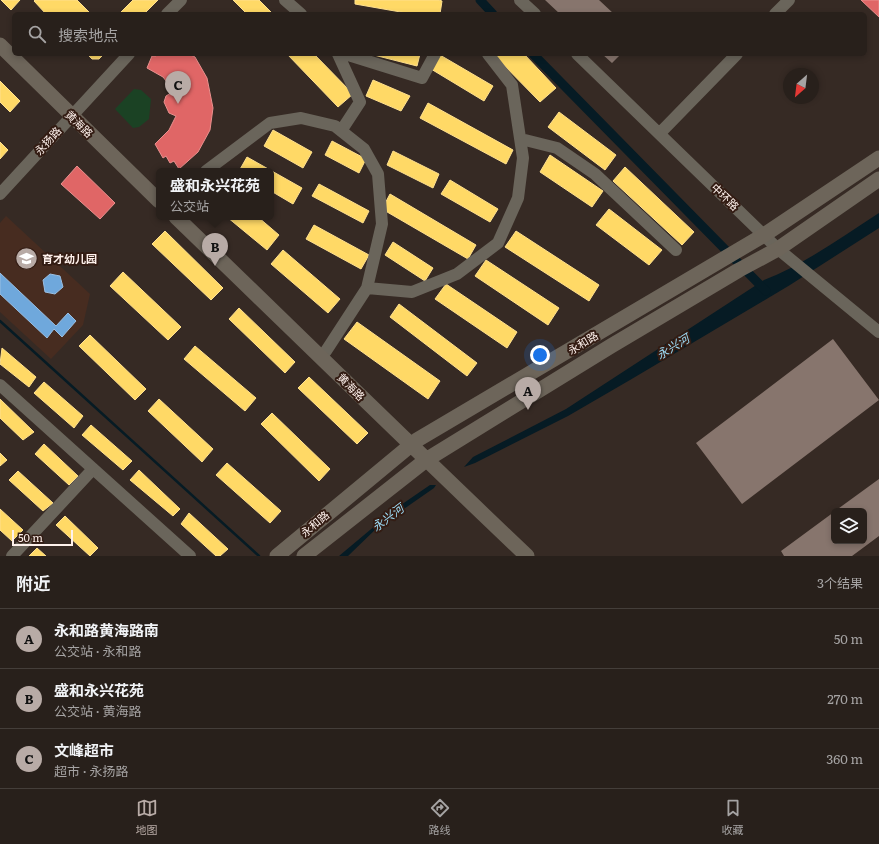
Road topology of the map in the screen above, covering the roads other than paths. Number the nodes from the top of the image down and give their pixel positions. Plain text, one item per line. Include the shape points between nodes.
1 (180, 0) edge
2 (285, 0) edge
3 (520, 0) edge
4 (789, 0) edge
5 (169, 12) edge
6 (299, 12) edge
7 (533, 12) edge
8 (777, 12) edge
9 (0, 32) edge
10 (12, 44) edge
11 (0, 45) edge
12 (12, 56) edge
13 (12, 56) edge
14 (24, 56) edge
15 (127, 56) edge
16 (339, 56) edge
17 (351, 56) edge
18 (435, 56) edge
19 (490, 56) edge
20 (579, 56) edge
21 (735, 56) edge
22 (74, 112) junction
23 (341, 131) junction
24 (660, 134) junction
25 (521, 139) junction
26 (879, 158) edge
27 (210, 168) edge
28 (879, 179) edge
29 (156, 187) edge
30 (0, 194) edge
31 (156, 198) edge
32 (179, 220) edge
33 (191, 220) edge
34 (764, 235) junction
35 (778, 249) junction
36 (676, 250) dead end
37 (367, 288) junction
38 (879, 332) edge
39 (323, 354) junction
40 (0, 385) edge
41 (414, 443) junction
42 (429, 458) junction
43 (94, 469) junction
44 (12, 556) edge
45 (190, 556) edge
46 (277, 556) edge
47 (304, 556) edge
48 (527, 556) edge
49 (538, 556) edge

1 - 5 street
2 - 6 street
3 - 7 street
4 - 8 street
9 - 10 main road
11 - 12 main road, 黄海路
13 - 22 main road, 黄海路
14 - 22 main road, 黄海路
15 - 22 street, 永扬路
16 - 23 street via 360,102
17 - 18 street via 422,78
19 - 25 street via 512,85
20 - 24 street, 中环路
21 - 24 street
22 - 29 main road, 黄海路
22 - 30 street, 永扬路
22 - 31 main road, 黄海路
23 - 27 street via 335,126 301,118 270,123
23 - 37 street via 364,149 378,174 382,224
24 - 34 street, 中环路
25 - 36 street via 557,148 595,174
25 - 37 street via 523,158 518,198 498,243 457,274 412,292
26 - 34 main road, 永和路
28 - 35 main road, 永和路
32 - 39 main road, 黄海路
33 - 39 main road, 黄海路
34 - 35 street, 中环路
34 - 41 main road, 永和路
35 - 38 street, 中环路
35 - 42 main road, 永和路 via 611,346
37 - 39 street
39 - 41 main road, 黄海路
40 - 43 street
41 - 42 main road, 黄海路
41 - 46 main road, 永和路
42 - 47 main road, 永和路
42 - 48 main road, 黄海路
42 - 49 main road, 黄海路
43 - 44 street
43 - 45 street

